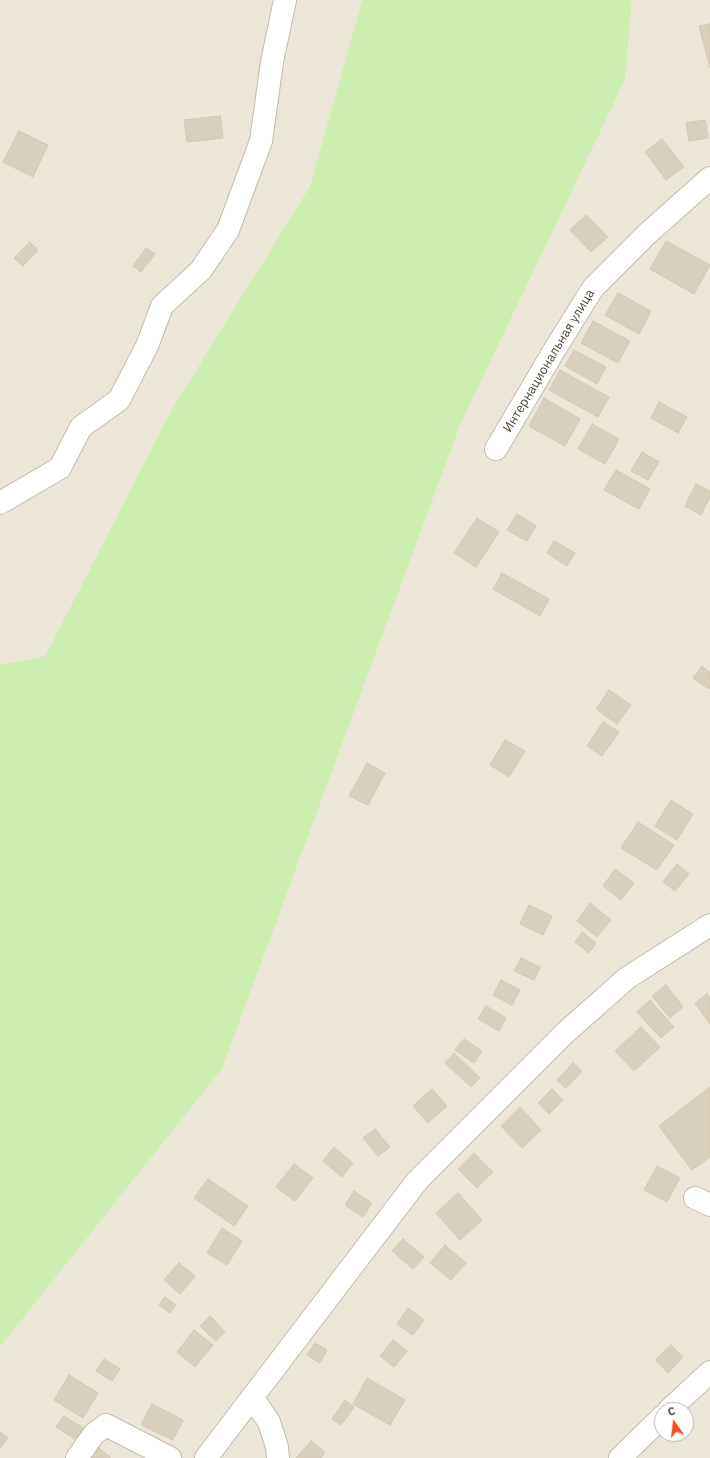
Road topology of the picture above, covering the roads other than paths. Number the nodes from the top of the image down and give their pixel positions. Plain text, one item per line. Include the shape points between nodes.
1 (285, 0) edge
2 (710, 178) edge
3 (496, 449) dead end
4 (0, 503) edge
5 (710, 925) edge
6 (710, 1372) edge
7 (252, 1397) junction
8 (678, 1402) edge
9 (654, 1425) edge
10 (77, 1458) edge
11 (170, 1458) edge
12 (206, 1458) edge
13 (278, 1458) edge
14 (620, 1458) edge

1 - 4 street via 272,62 261,141 228,230 201,270 162,306 147,346 119,400 81,428 60,468
2 - 3 street, Интернациональная улица via 647,234 593,288
5 - 7 street via 627,978 565,1033 417,1181
6 - 8 street
7 - 12 street
7 - 13 street via 269,1422
9 - 14 street
10 - 11 street via 94,1434 106,1425

